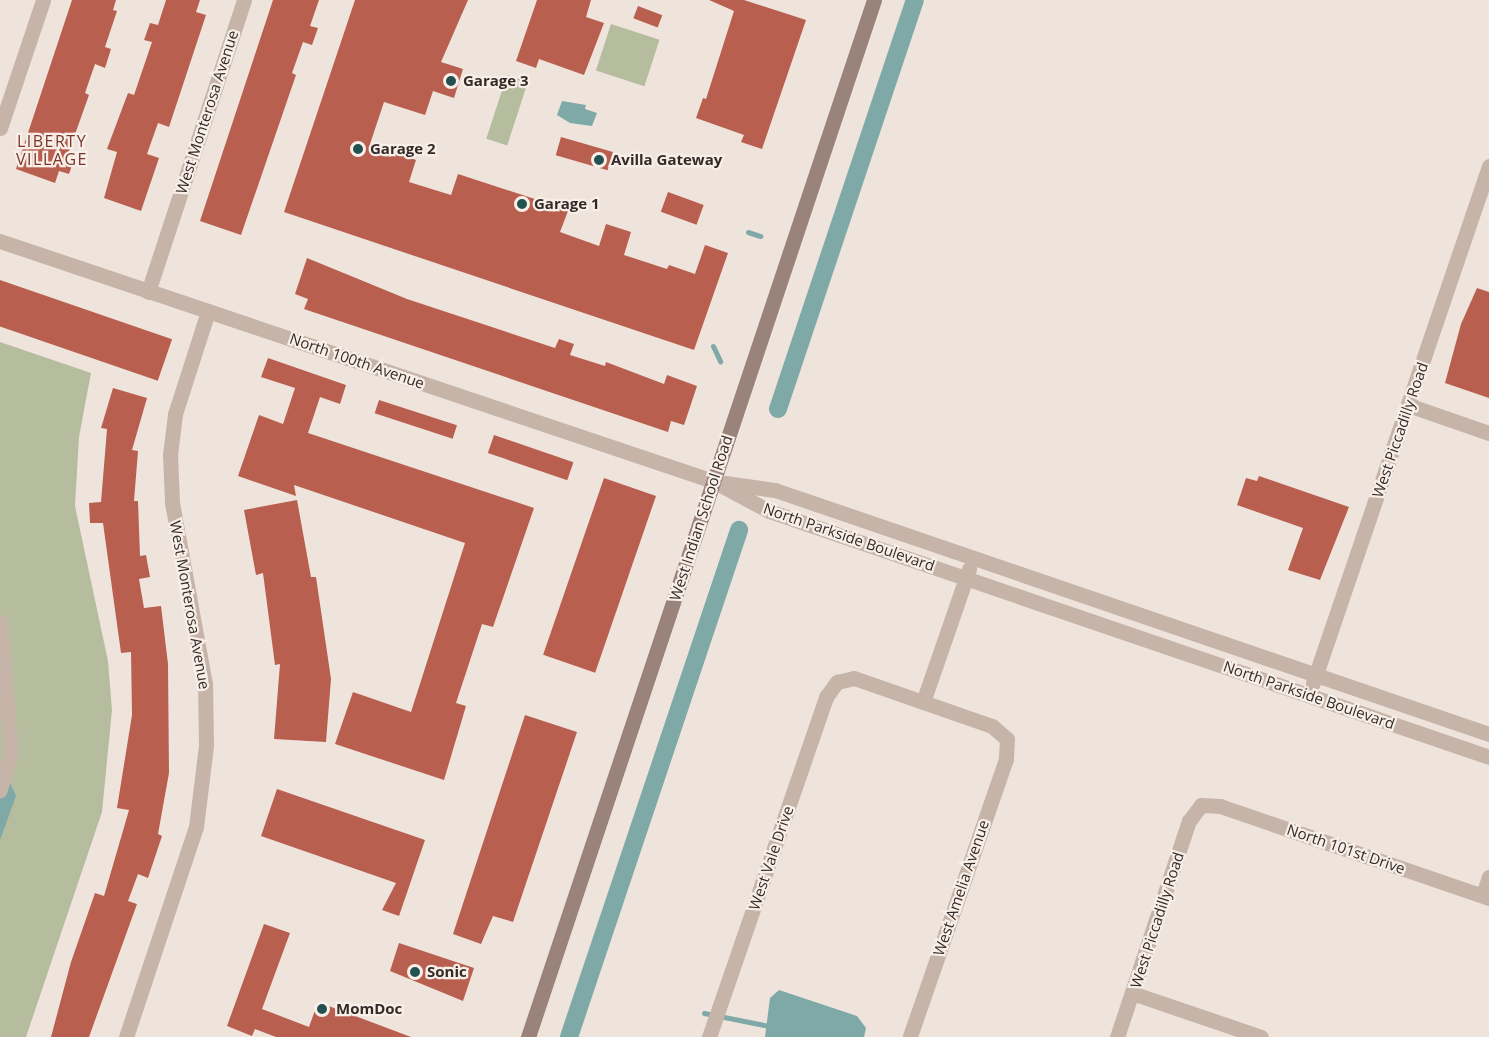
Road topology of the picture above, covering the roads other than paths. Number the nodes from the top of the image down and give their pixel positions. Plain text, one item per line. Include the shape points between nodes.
1 (43, 0) edge
2 (244, 0) edge
3 (874, 0) edge
4 (0, 128) edge
5 (1489, 165) edge
6 (0, 241) edge
7 (148, 292) junction
8 (208, 311) junction
9 (1408, 405) junction
10 (1489, 434) edge
11 (714, 481) junction
12 (973, 556) junction
13 (966, 577) junction
14 (0, 622) edge
15 (1316, 675) junction
16 (1310, 695) junction
17 (923, 702) junction
18 (1489, 734) edge
19 (1489, 757) edge
20 (0, 790) edge
21 (1201, 805) joint
22 (1489, 877) edge
23 (1486, 897) edge
24 (1132, 993) junction
25 (126, 1037) edge
26 (528, 1037) edge
27 (709, 1037) edge
28 (910, 1037) edge
29 (1117, 1037) edge
30 (1261, 1037) edge

1 - 4 street
2 - 7 street, West Monterosa Avenue
3 - 11 main road, West Indian School Road
5 - 9 street, West Piccadilly Road
6 - 7 street, North 100th Avenue
7 - 8 street, North 100th Avenue
8 - 11 street, North 100th Avenue
8 - 25 street, West Monterosa Avenue via 175,414 170,454 172,502 205,684 206,745 196,827
9 - 10 street
9 - 15 street, West Piccadilly Road
11 - 12 street, North Parkside Boulevard via 776,490
11 - 13 street, North Parkside Boulevard via 769,511
11 - 26 main road, West Indian School Road
12 - 13 street
12 - 15 street, North Parkside Boulevard
13 - 16 street, North Parkside Boulevard
13 - 17 street
14 - 20 street via 11,753
15 - 16 street, West Piccadilly Road
15 - 18 street, North Parkside Boulevard
16 - 19 street, North Parkside Boulevard
17 - 27 street, West Vale Drive via 854,678 837,682 826,697
17 - 28 street, West Amelia Avenue via 992,726 1007,739 1006,759
21 - 23 street, North 101st Drive via 1220,806
21 - 24 street, West Piccadilly Road via 1189,821
22 - 23 street
24 - 29 street, West Piccadilly Road
24 - 30 street

